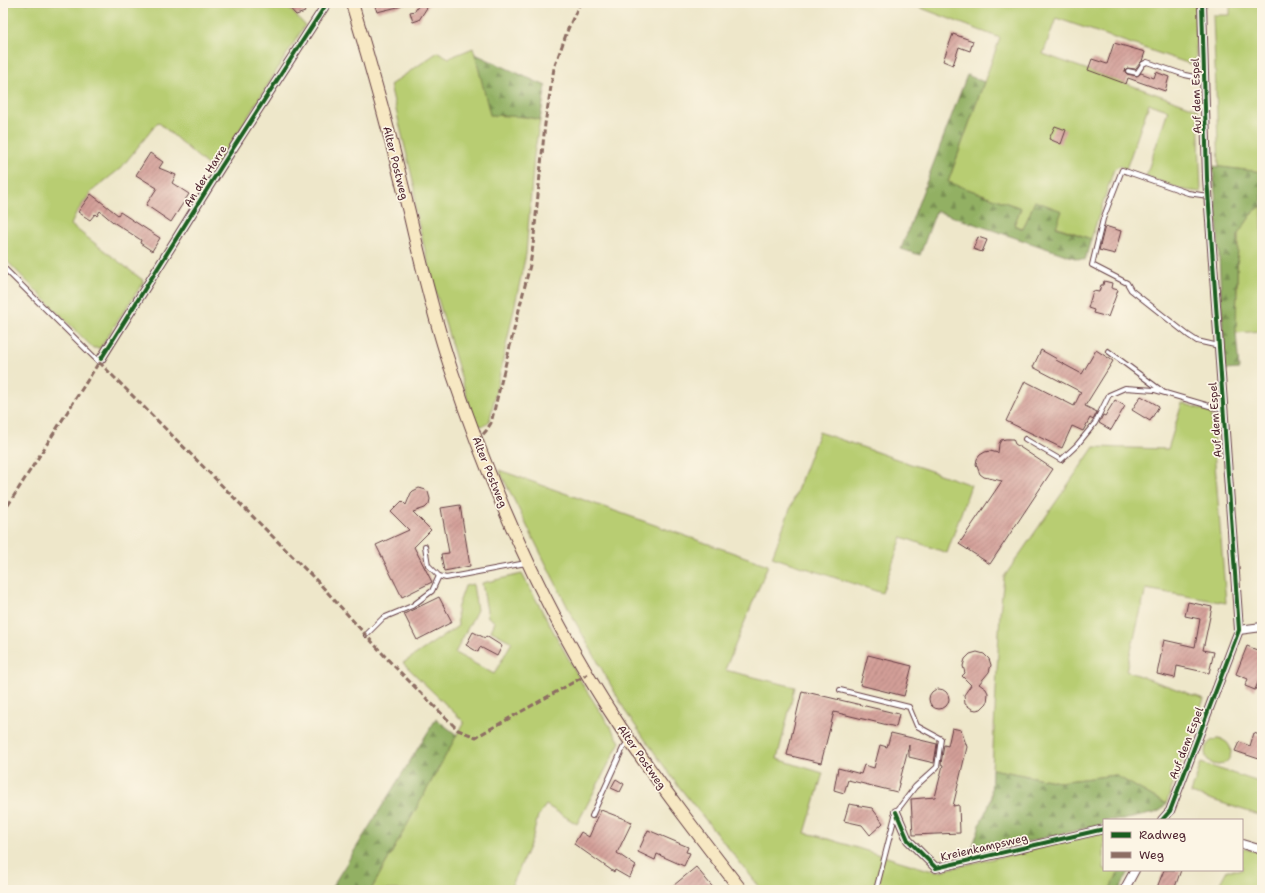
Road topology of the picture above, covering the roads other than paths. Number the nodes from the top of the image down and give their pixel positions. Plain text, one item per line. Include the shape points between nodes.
1 (326, 3) edge
2 (352, 3) edge
3 (1202, 3) edge
4 (1128, 71) dead end
5 (1204, 79) junction
6 (1208, 196) junction
7 (3, 267) edge
8 (1219, 346) junction
9 (1108, 351) dead end
10 (100, 361) joint
11 (1164, 393) junction
12 (1223, 410) junction
13 (1025, 439) dead end
14 (425, 546) dead end
15 (529, 562) junction
16 (439, 576) junction
17 (1262, 627) edge
18 (1239, 630) junction
19 (366, 635) dead end
20 (840, 690) dead end
21 (630, 740) junction
22 (896, 812) junction
23 (592, 816) dead end
24 (1163, 819) edge
25 (1103, 829) edge
26 (1243, 844) edge
27 (1262, 850) edge
28 (1134, 871) edge
29 (741, 890) edge
30 (876, 890) edge
31 (1124, 890) edge

1 - 10 street, An der Harre
2 - 15 main road, Alter Postweg via 451,367 484,458 516,538
3 - 5 street, Auf dem Espel
4 - 5 lane via 1137,73 1147,62
5 - 6 street, Auf dem Espel
6 - 8 street, Auf dem Espel
6 - 8 lane via 1188,193 1122,170 1103,220 1092,265 1127,283 1132,290 1197,341
7 - 10 lane
8 - 12 street, Auf dem Espel
9 - 11 lane
11 - 12 lane
11 - 13 lane via 1125,388 1109,395 1095,423 1062,460
12 - 18 street, Auf dem Espel
14 - 16 lane via 428,565
15 - 16 lane via 446,578
15 - 21 main road, Alter Postweg via 584,667
16 - 19 lane via 432,591 412,606 383,618
17 - 18 street
18 - 24 street, Auf dem Espel via 1170,811
20 - 22 lane via 909,707 917,726 941,739 937,767 915,787
21 - 23 lane via 623,748
21 - 29 main road, Alter Postweg via 679,810
22 - 25 street, Kreienkampsweg via 908,840 936,868
22 - 30 lane
26 - 27 street
28 - 31 street

